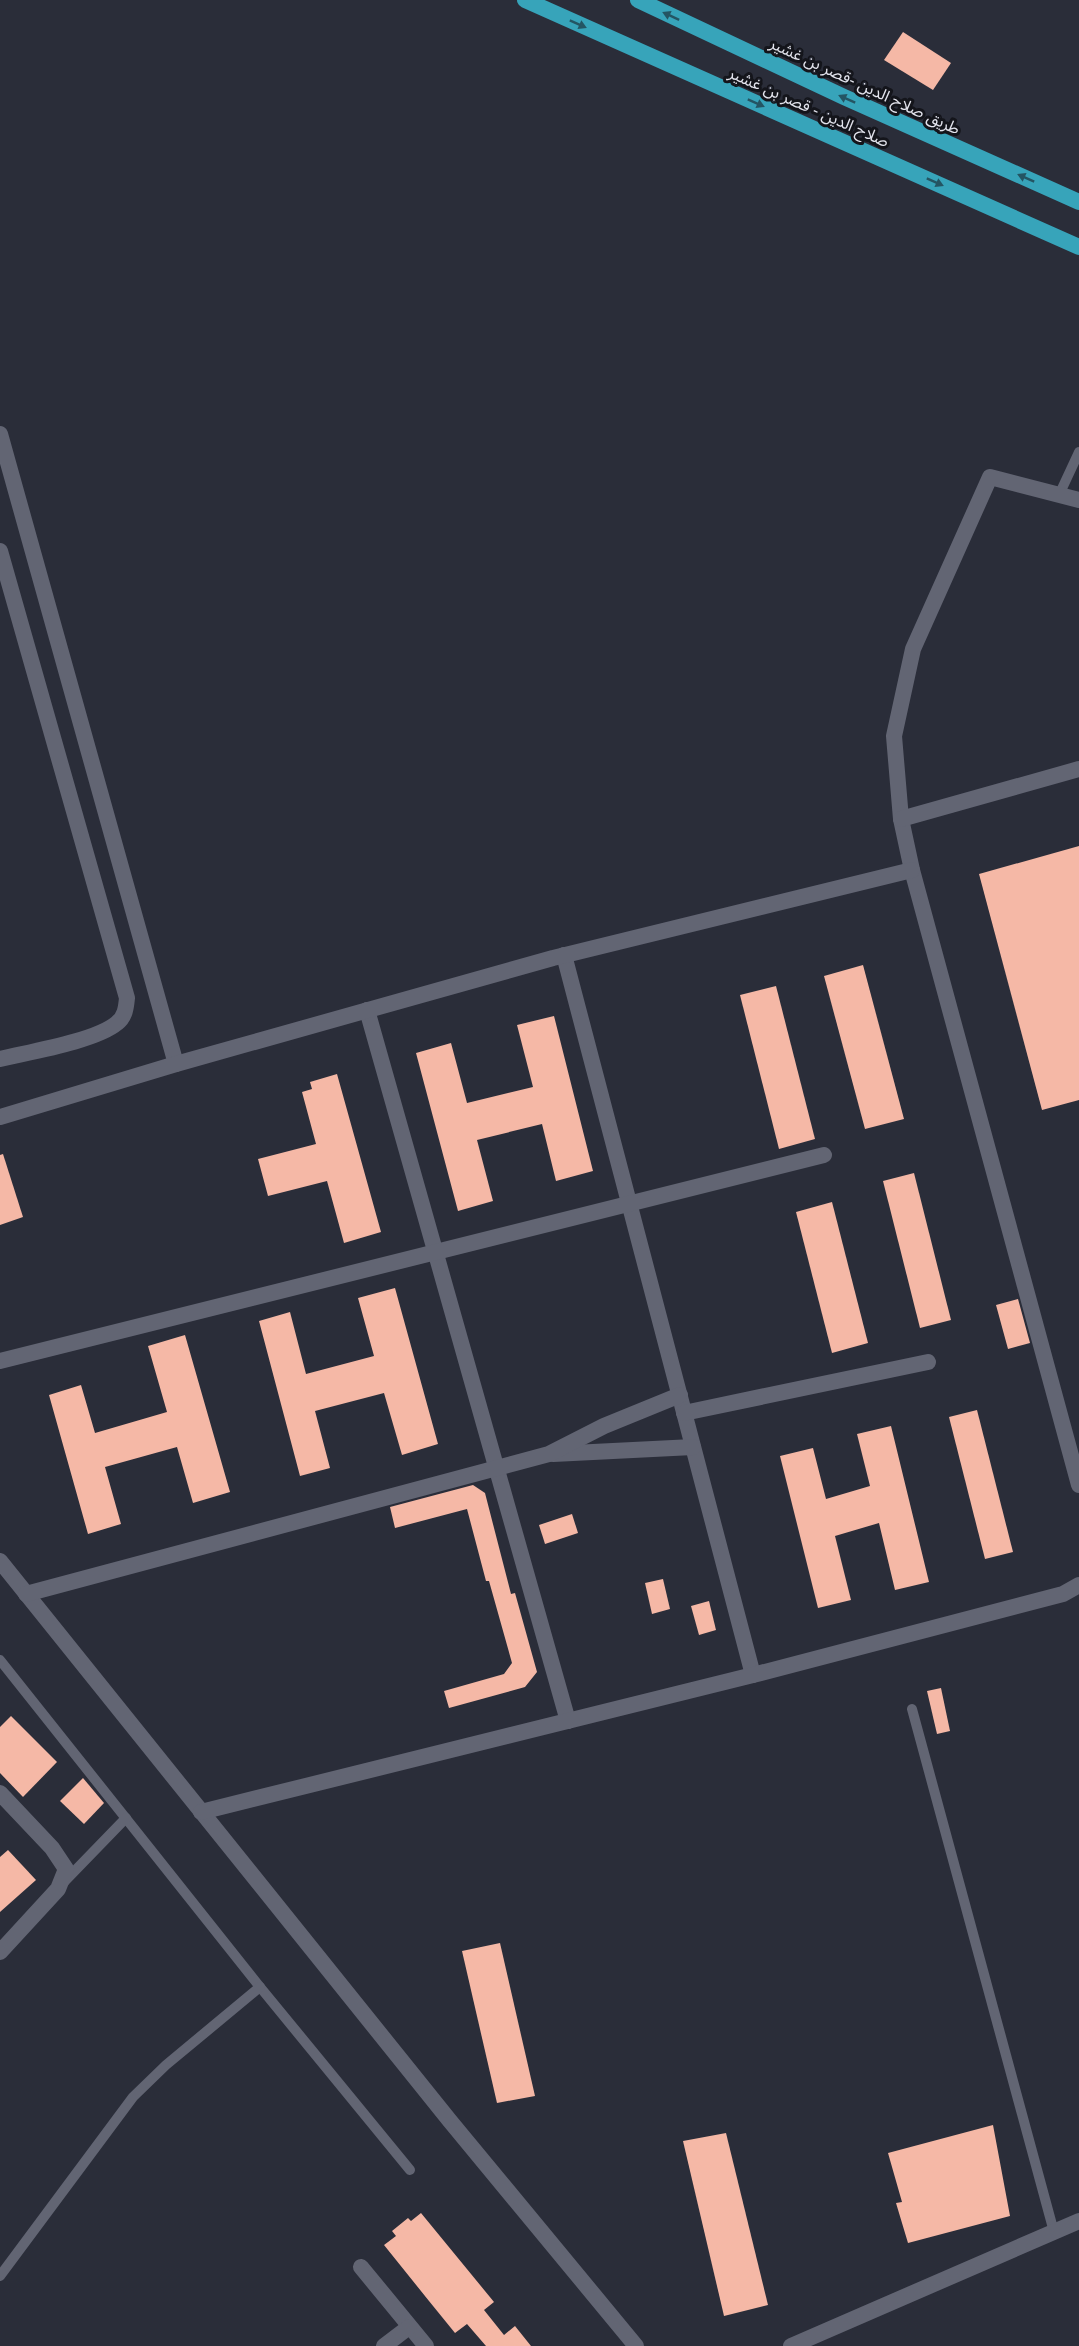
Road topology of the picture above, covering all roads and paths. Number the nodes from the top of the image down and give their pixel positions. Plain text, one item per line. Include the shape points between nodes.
1 (525, 0) edge
2 (638, 0) edge
3 (1079, 202) edge
4 (1079, 247) edge
5 (0, 434) edge
6 (1079, 452) edge
7 (1059, 495) junction
8 (1079, 500) edge
9 (0, 551) edge
10 (1079, 769) edge
11 (901, 819) junction
12 (912, 870) junction
13 (564, 955) junction
14 (367, 1010) junction
15 (0, 1059) edge
16 (176, 1064) junction
17 (0, 1117) edge
18 (824, 1155) dead end
19 (630, 1205) junction
20 (436, 1253) junction
21 (0, 1361) edge
22 (928, 1362) dead end
23 (680, 1395) junction
24 (684, 1413) junction
25 (693, 1447) junction
26 (549, 1454) junction
27 (496, 1467) junction
28 (1079, 1485) edge
29 (0, 1561) edge
30 (1079, 1585) edge
31 (26, 1594) junction
32 (0, 1660) edge
33 (753, 1675) junction
34 (912, 1709) dead end
35 (568, 1721) junction
36 (0, 1793) edge
37 (201, 1812) junction
38 (126, 1818) junction
39 (58, 1888) junction
40 (0, 1952) edge
41 (260, 1986) junction
42 (410, 2170) dead end
43 (1079, 2221) edge
44 (1054, 2232) junction
45 (361, 2267) dead end
46 (0, 2276) edge
47 (409, 2326) junction
48 (384, 2346) edge
49 (426, 2346) edge
50 (636, 2346) edge
51 (791, 2346) edge

1 -> 4 highway, صلاح الدين - قصر بن غشير
3 -> 2 highway, طريق صلاح الدين -قصر بن غشير
5 - 16 street
6 - 7 lane
7 - 8 street
7 - 11 street via 990,477 913,649 894,736
9 - 15 street via 127,998 126,1011 115,1025 77,1041
10 - 11 street
11 - 12 street
12 - 13 street
12 - 28 street
13 - 14 street
13 - 19 street
14 - 16 street
14 - 20 street
16 - 17 street
18 - 19 street
19 - 20 street
19 - 23 street
20 - 21 street
20 - 27 street
22 - 24 street
23 - 24 street
23 - 26 street
24 - 25 street
25 - 26 street
25 - 33 street
26 - 27 street
27 - 31 street
27 - 35 street
29 - 31 street
30 - 33 street via 1064,1594
31 - 37 street
32 - 38 lane
33 - 35 street
34 - 44 lane
35 - 37 street
36 - 39 street via 52,1848 66,1869
37 - 50 street
38 - 39 lane
38 - 41 lane
39 - 40 street
41 - 42 lane
41 - 46 lane via 133,2097
43 - 44 street
44 - 51 street
45 - 47 street
47 - 48 street
47 - 49 street

